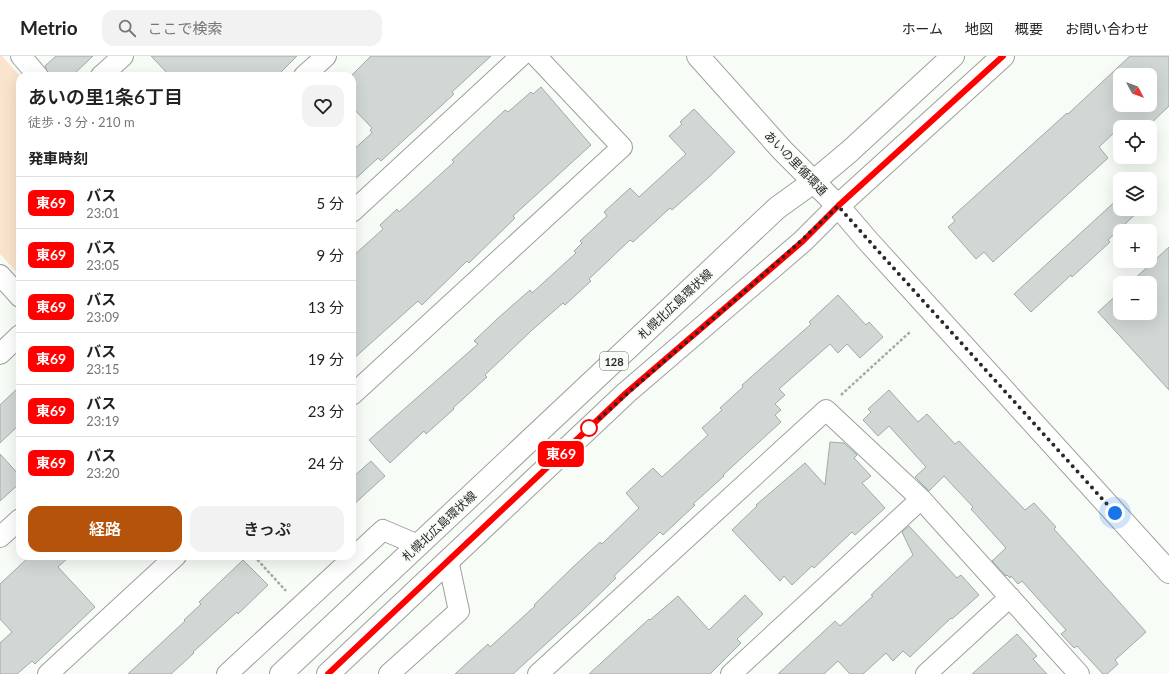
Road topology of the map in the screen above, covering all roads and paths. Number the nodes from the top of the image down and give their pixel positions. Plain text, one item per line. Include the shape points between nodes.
1 (21, 56) edge
2 (123, 56) edge
3 (326, 56) edge
4 (520, 56) edge
5 (536, 56) edge
6 (698, 56) edge
7 (953, 56) edge
8 (1003, 56) edge
9 (35, 72) edge
10 (105, 72) edge
11 (308, 72) edge
12 (813, 182) junction
13 (838, 206) junction
14 (356, 208) edge
15 (0, 275) edge
16 (16, 292) edge
17 (910, 332) dead end
18 (16, 340) edge
19 (0, 354) edge
20 (356, 391) edge
21 (839, 397) dead end
22 (921, 499) junction
23 (16, 523) edge
24 (0, 537) edge
25 (418, 545) junction
26 (356, 555) edge
27 (172, 560) edge
28 (258, 560) edge
29 (350, 560) edge
30 (448, 560) junction
31 (1169, 572) edge
32 (288, 592) dead end
33 (1010, 598) junction
34 (48, 674) edge
35 (227, 674) edge
36 (281, 674) edge
37 (328, 674) edge
38 (389, 674) edge
39 (538, 674) edge
40 (731, 674) edge
41 (926, 674) edge
42 (1079, 674) edge

1 - 9 street
2 - 10 street
3 - 11 street
4 - 14 street
5 - 20 street via 622,147
6 - 12 main road, あいの里循環通
7 - 12 main road, 札幌北広島環状線 / 128
8 - 13 main road, 128
12 - 13 main road, あいの里循環通
12 - 25 main road, 札幌北広島環状線 / 128 via 777,208
13 - 30 main road, 128 via 803,241 626,393
13 - 31 main road, あいの里循環通
15 - 16 street
17 - 21 path
18 - 19 street
22 - 33 street
22 - 39 street via 826,410
22 - 40 street
23 - 24 street
25 - 26 street via 383,530
25 - 36 main road, 札幌北広島環状線 / 128
27 - 34 street
28 - 32 path
29 - 35 street
30 - 37 main road, 128
30 - 38 street via 458,611
33 - 41 street
33 - 42 street

